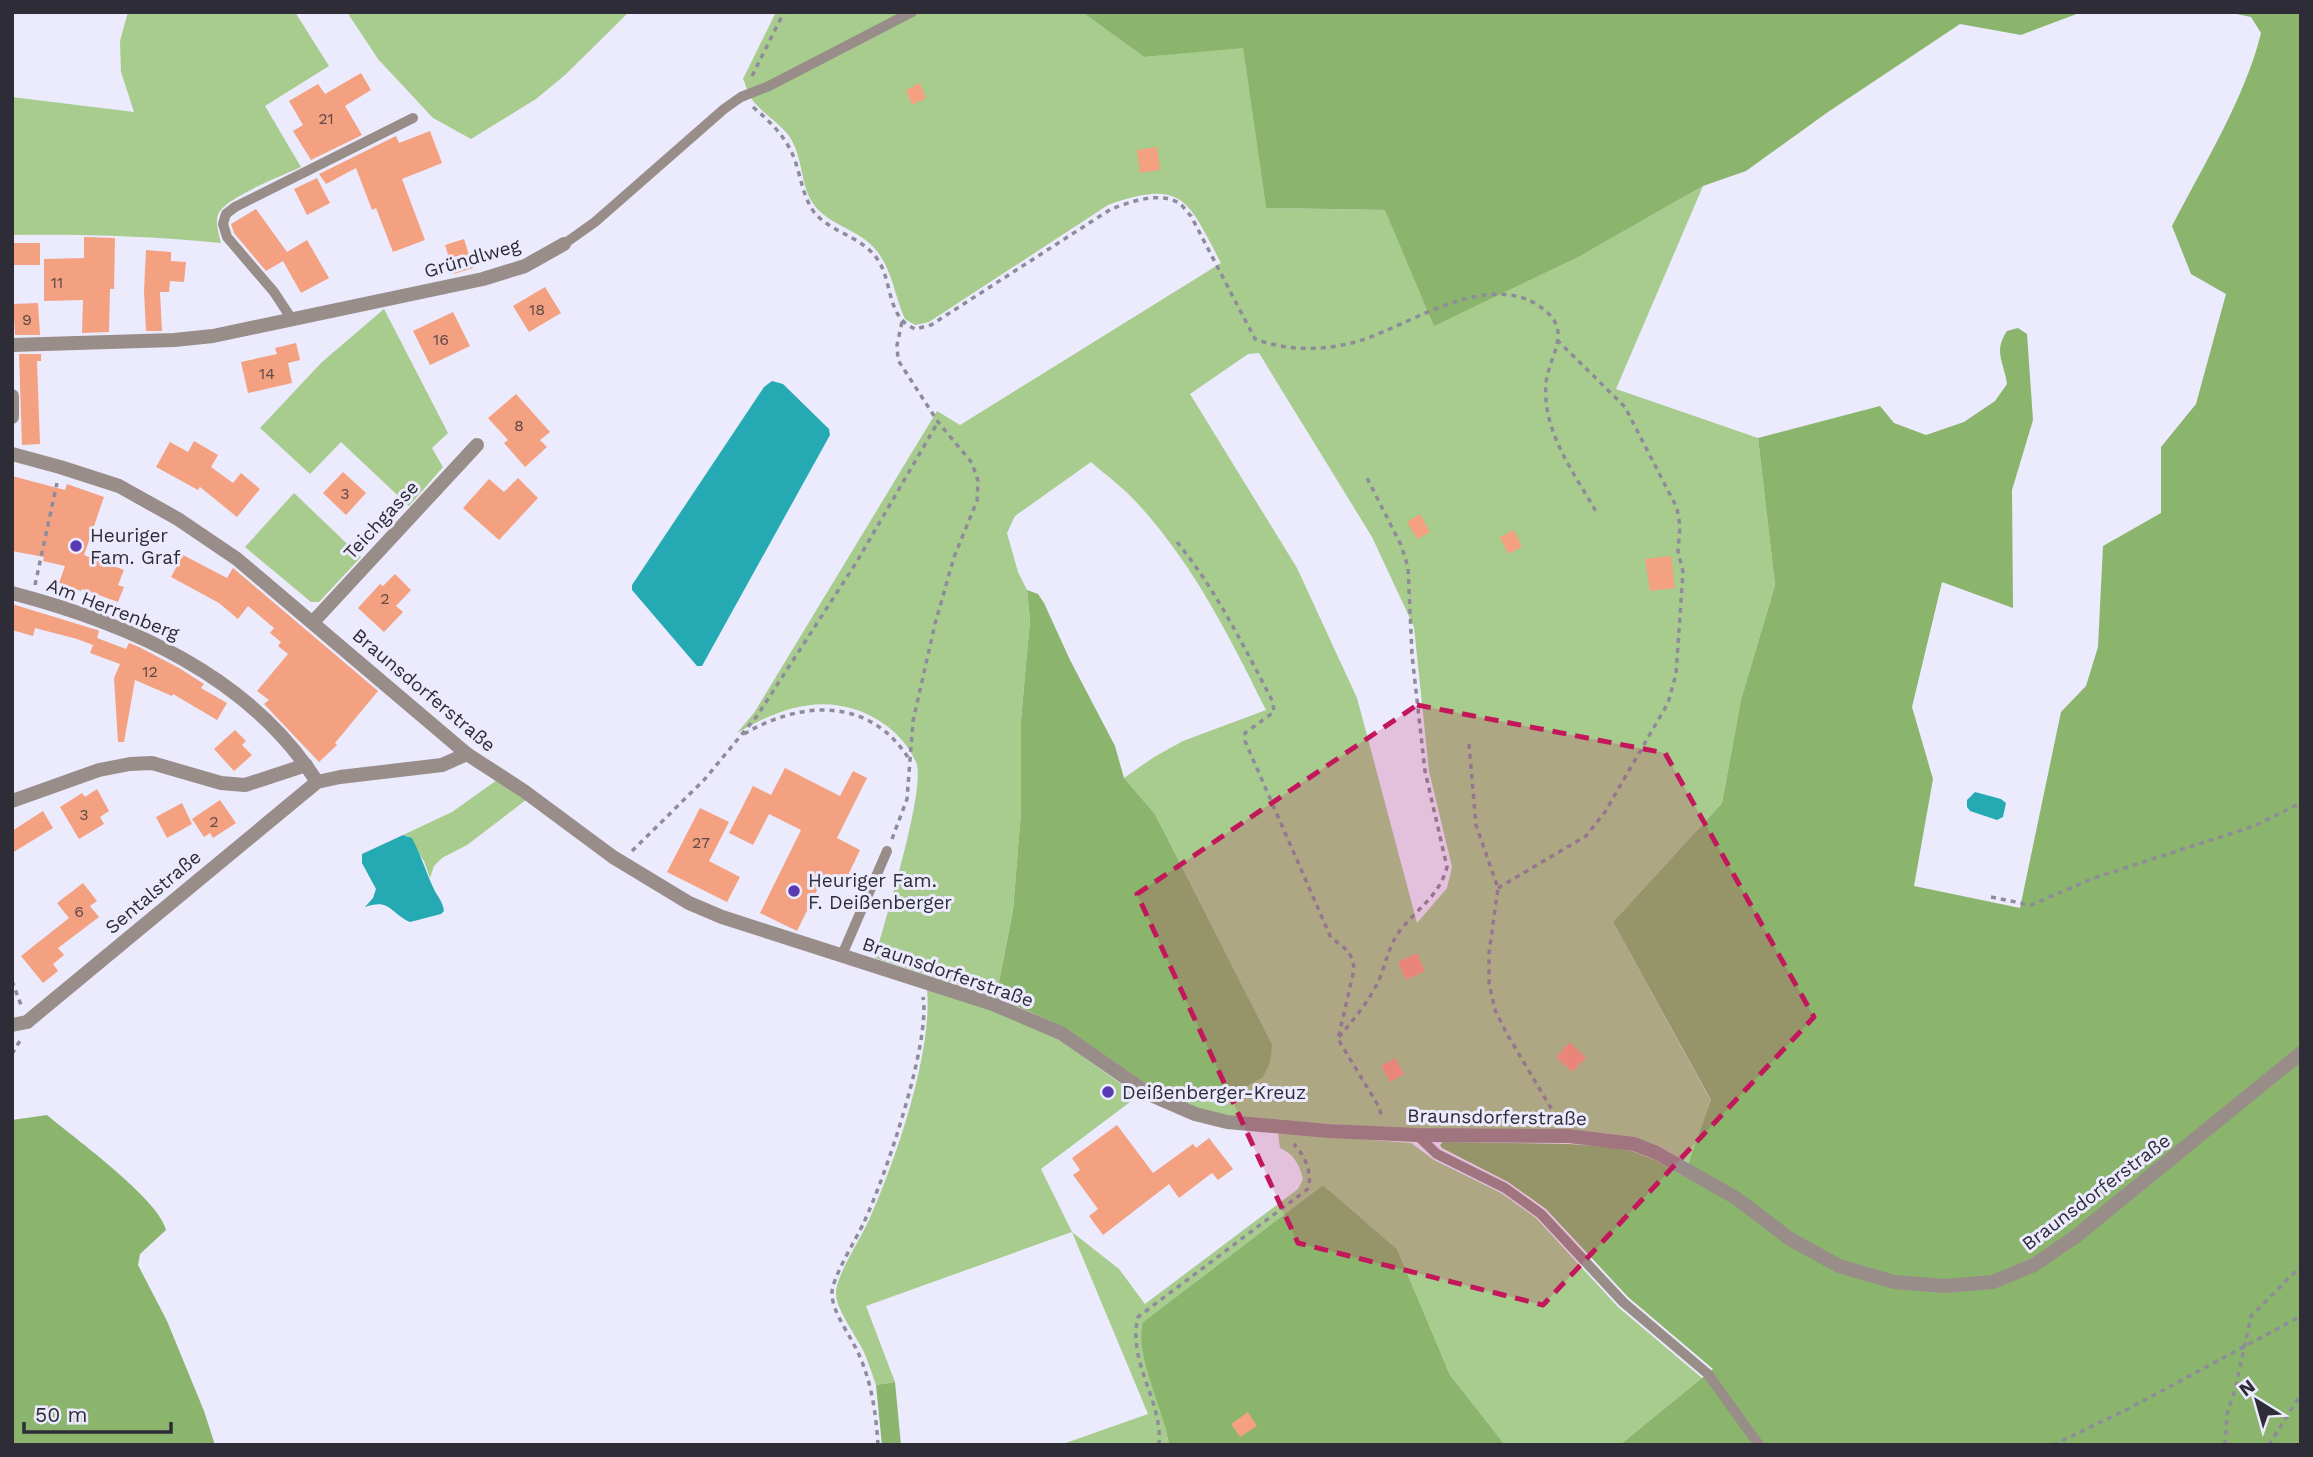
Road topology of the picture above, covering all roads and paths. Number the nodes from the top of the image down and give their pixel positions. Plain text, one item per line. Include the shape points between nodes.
1 (784, 12) edge
2 (912, 12) edge
3 (741, 97) junction
4 (413, 118) dead end
5 (564, 244) joint
6 (293, 321) junction
7 (902, 321) junction
8 (1558, 340) junction
9 (12, 345) edge
10 (12, 396) edge
11 (12, 417) edge
12 (939, 422) junction
13 (477, 445) dead end
14 (12, 454) edge
15 (60, 467) junction
16 (1365, 474) dead end
17 (1598, 515) dead end
18 (1178, 542) dead end
19 (12, 593) edge
20 (32, 598) junction
21 (313, 622) junction
22 (740, 737) junction
23 (1469, 744) dead end
24 (467, 754) junction
25 (911, 761) junction
26 (306, 765) junction
27 (317, 782) junction
28 (12, 802) edge
29 (2301, 803) edge
30 (887, 851) joint
31 (621, 862) junction
32 (1498, 888) junction
33 (1991, 897) dead end
34 (842, 955) junction
35 (917, 979) junction
36 (12, 981) edge
37 (27, 1022) junction
38 (12, 1026) edge
39 (1338, 1039) junction
40 (2301, 1053) edge
41 (1278, 1127) junction
42 (1382, 1133) junction
43 (1417, 1135) junction
44 (1569, 1136) junction
45 (2301, 1266) edge
46 (2301, 1316) edge
47 (2243, 1347) junction
48 (2301, 1394) edge
49 (878, 1445) edge
50 (1159, 1445) edge
51 (1759, 1445) edge
52 (2053, 1445) edge
53 (2225, 1445) edge
54 (2269, 1445) edge

1 - 3 path
2 - 3 lane, Gründlweg
3 - 5 lane, Gründlweg
3 - 7 path via 775,125 788,143 807,201 816,214 867,247 878,260
4 - 6 lane via 226,214 227,237
5 - 6 street, Gründlweg via 525,266 483,279
6 - 9 street, Gründlweg via 174,340
7 - 8 path via 915,329 931,326 1111,209 1159,197 1179,203 1191,216 1255,339 1266,343 1307,349 1339,345 1472,297 1502,293 1529,300 1546,311 1557,325
7 - 12 path via 898,360
8 - 17 path via 1546,379 1548,423
8 - 32 path via 1625,407 1677,508 1683,572 1676,674 1668,703 1605,812 1586,836
10 - 11 street
12 - 22 path via 856,563
12 - 25 path via 972,463 978,481 977,500 954,557 920,685
13 - 21 street, Teichgasse
14 - 15 street, Braunsdorferstraße
15 - 20 path
15 - 21 street, Braunsdorferstraße via 118,486 178,519 237,559
16 - 39 path via 1408,566 1424,771 1447,867 1443,881 1399,932 1363,1008
18 - 39 path via 1225,611 1273,702 1274,712 1245,733 1245,741 1331,937 1349,950 1353,959
19 - 20 street, Am Herrenberg
20 - 26 street, Am Herrenberg via 169,649 256,710
21 - 24 street, Braunsdorferstraße
22 - 25 path via 785,715 838,709 886,730
22 - 31 path
23 - 32 path via 1476,825
24 - 27 street via 442,765
24 - 31 street, Braunsdorferstraße
25 - 30 path via 906,799
26 - 27 street, Am Herrenberg
26 - 28 street via 245,785 221,783 152,763 130,764 99,770
27 - 37 street, Sentalstraße
29 - 33 path via 2254,826 2094,878 2031,905
30 - 34 lane
31 - 34 street, Braunsdorferstraße via 689,903
32 - 44 path via 1489,953 1495,1010
34 - 35 street, Braunsdorferstraße
35 - 41 street, Braunsdorferstraße via 1061,1033 1169,1104 1227,1122
35 - 49 path via 924,1001 909,1089 880,1182 831,1293 871,1386
36 - 37 path
37 - 38 street, Sentalstraße
39 - 42 path via 1379,1107
40 - 44 street, Braunsdorferstraße via 2074,1237 2034,1265 1993,1282 1945,1286 1894,1282 1839,1266 1657,1153 1634,1144
41 - 42 street, Braunsdorferstraße
41 - 50 path via 1305,1157 1311,1174 1309,1188 1138,1317 1134,1333 1137,1353 1161,1429
42 - 43 street, Braunsdorferstraße
43 - 44 street, Braunsdorferstraße
43 - 51 lane via 1437,1154 1505,1188 1541,1214 1623,1301 1707,1374
45 - 47 path via 2250,1316
46 - 47 path
47 - 52 path
47 - 53 path via 2227,1414
48 - 54 path

